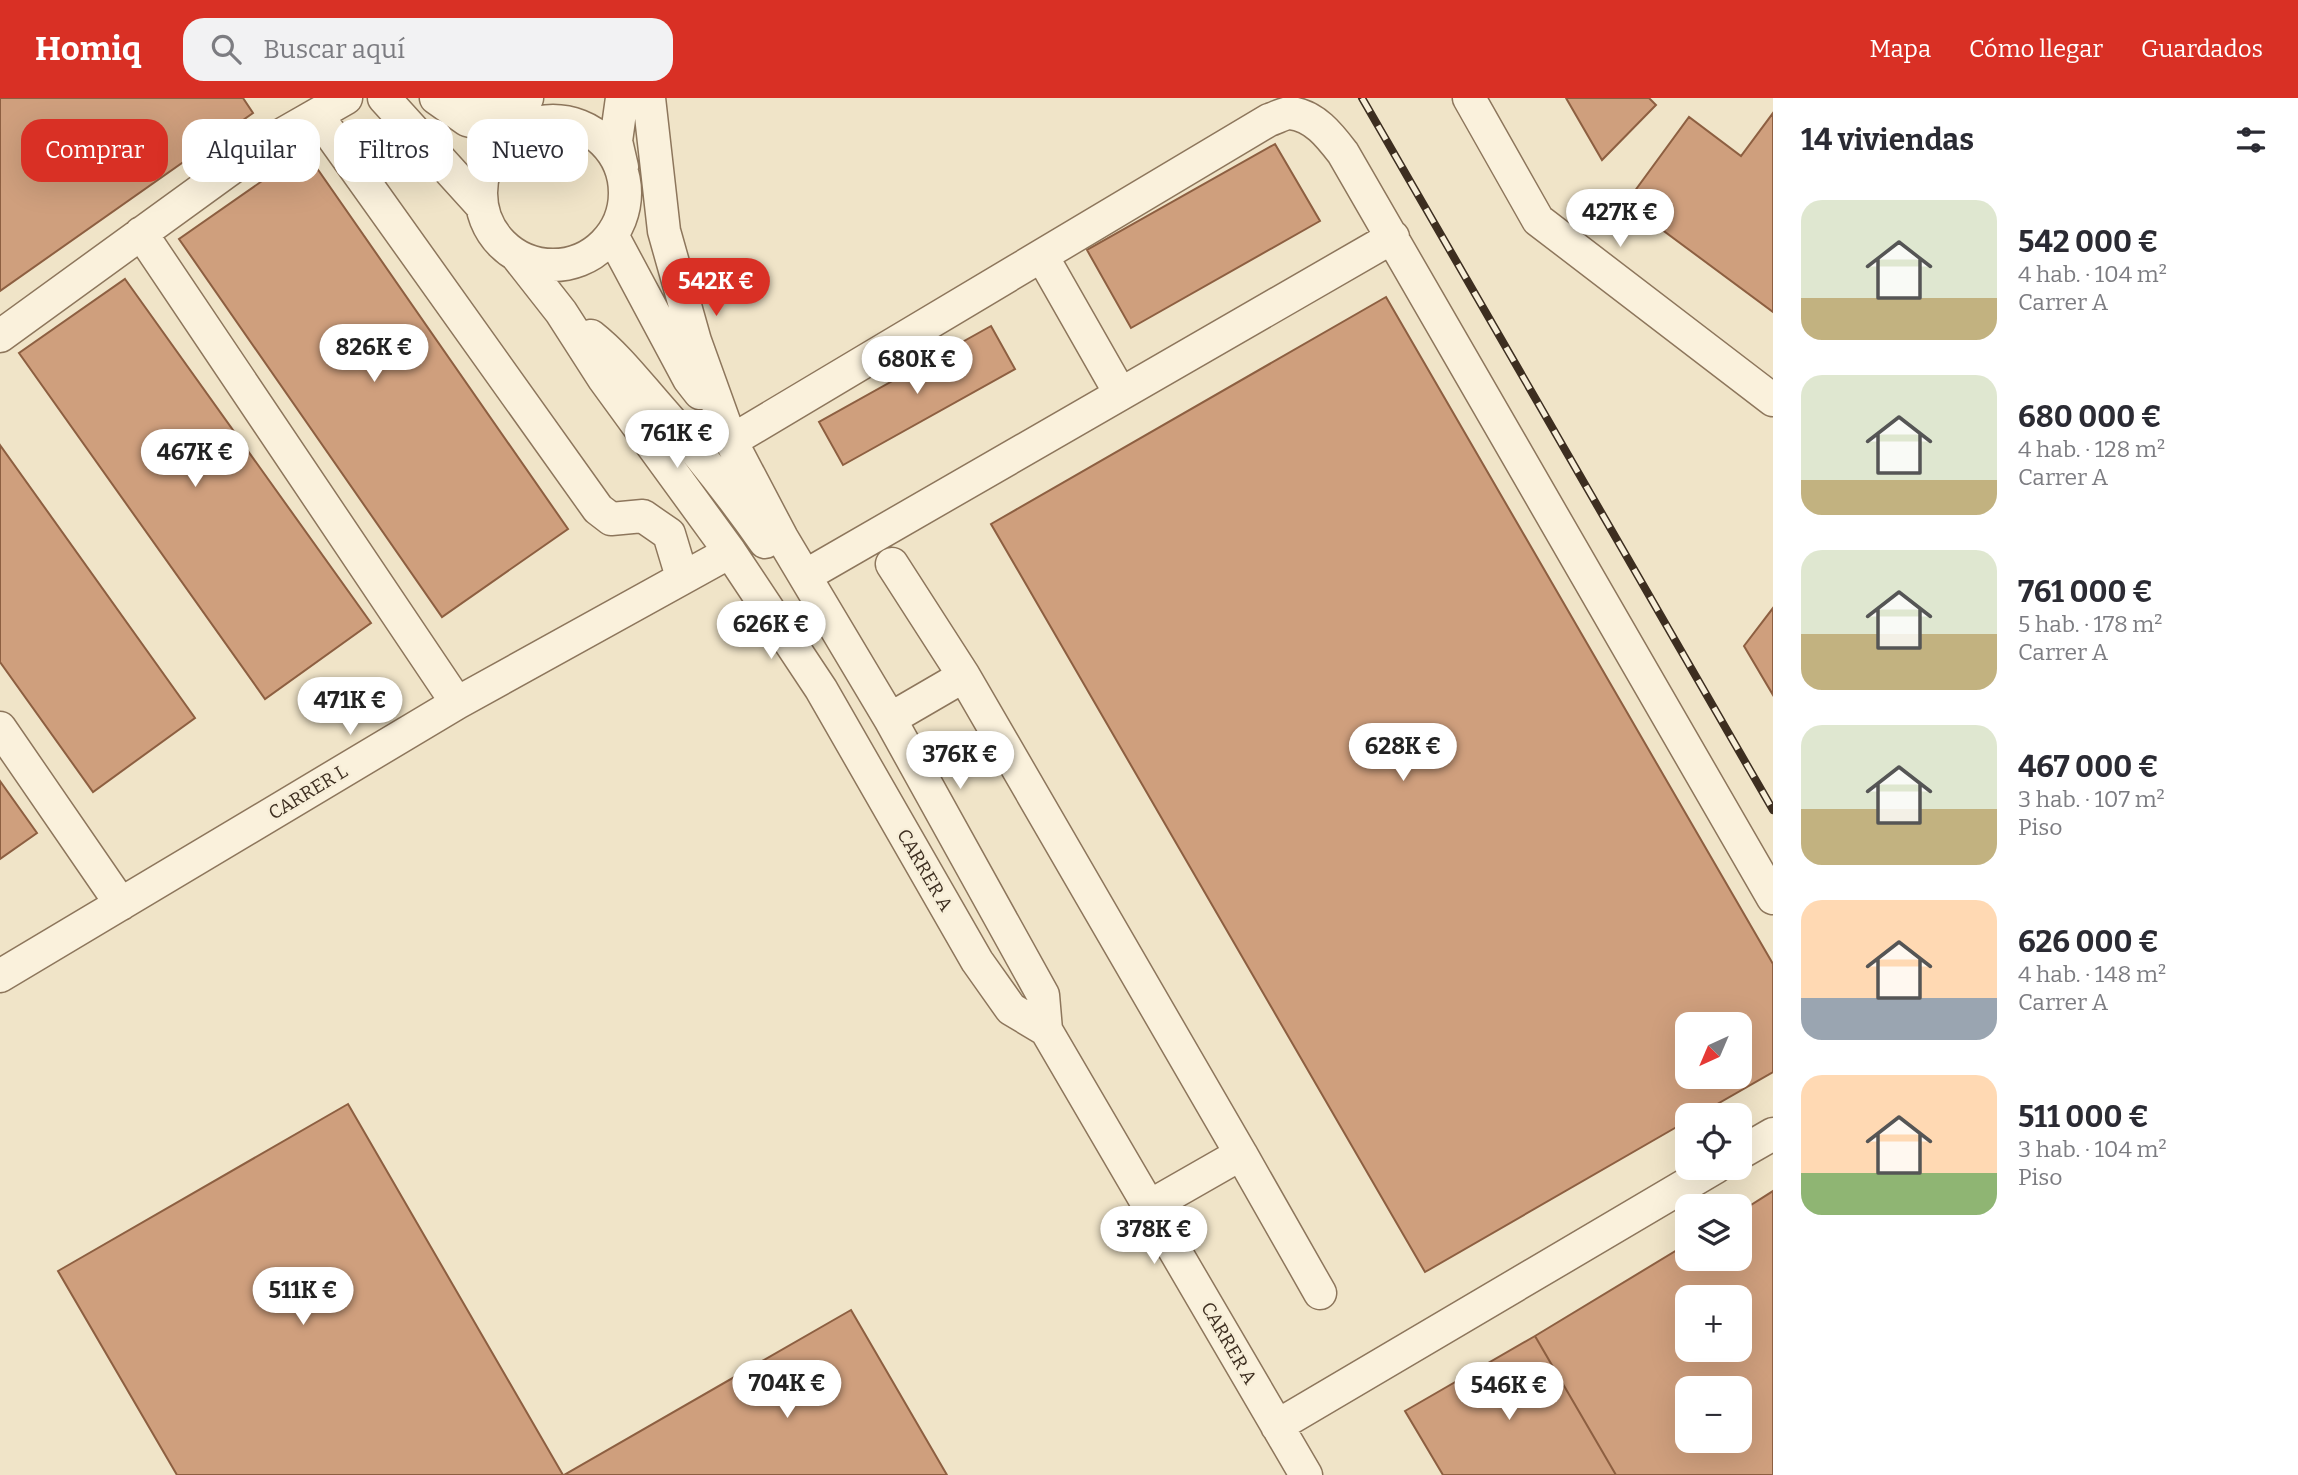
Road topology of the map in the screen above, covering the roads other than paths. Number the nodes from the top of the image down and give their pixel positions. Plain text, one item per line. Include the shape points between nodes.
1 (346, 98) edge
2 (383, 98) edge
3 (436, 98) edge
4 (455, 98) edge
5 (527, 98) edge
6 (622, 98) edge
7 (649, 98) edge
8 (1469, 98) edge
9 (559, 109) edge
10 (317, 115) junction
11 (539, 119) edge
12 (467, 120) edge
13 (623, 172) junction
14 (482, 182) edge
15 (481, 205) junction
16 (141, 233) junction
17 (612, 235) junction
18 (1393, 237) junction
19 (517, 256) junction
20 (1042, 256) junction
21 (561, 312) junction
22 (0, 336) edge
23 (1120, 393) junction
24 (1773, 400) edge
25 (729, 434) junction
26 (730, 552) junction
27 (892, 564) dead end
28 (805, 576) junction
29 (682, 577) junction
30 (964, 676) junction
31 (457, 703) junction
32 (890, 719) junction
33 (0, 728) edge
34 (1773, 898) edge
35 (121, 904) junction
36 (0, 976) edge
37 (1046, 1030) junction
38 (1773, 1134) edge
39 (1752, 1146) edge
40 (1241, 1154) junction
41 (1694, 1180) edge
42 (1150, 1206) junction
43 (1321, 1293) dead end
44 (1277, 1426) junction
45 (1306, 1475) edge

1 - 10 street
2 - 15 street
3 - 12 street
4 - 5 street via 516,104
6 - 13 street via 616,141
7 - 25 street via 664,231 695,341
8 - 24 street via 1538,220
9 - 11 street
9 - 13 street via 608,145
10 - 16 street via 262,146
10 - 29 street via 598,509 611,519 643,516 669,534
13 - 17 street via 625,205
14 - 15 street
15 - 19 street via 500,243
16 - 22 street
16 - 31 street
17 - 19 street via 593,253 569,263 542,264
17 - 25 street via 689,379
18 - 20 street via 1327,132 1306,117 1288,113
18 - 23 street
18 - 34 street
19 - 21 street, CARRER A
20 - 23 street
20 - 25 street
21 - 26 street, CARRER A
21 - 28 street, CARRER A via 608,350 677,429 737,501 789,576
23 - 28 street
25 - 28 street, CARRER A
26 - 29 street, CARRER L
26 - 37 street, CARRER A via 821,689 977,961 1011,1009
27 - 30 street
28 - 32 street, CARRER A
29 - 31 street, CARRER L
30 - 32 street
30 - 40 street
31 - 35 street, CARRER L
32 - 37 street, CARRER A via 1043,995
33 - 35 street
35 - 36 street, CARRER L
37 - 42 street, CARRER A
38 - 39 street
40 - 42 street
40 - 43 street
41 - 44 street
42 - 44 street, CARRER A
44 - 45 street, CARRER A

